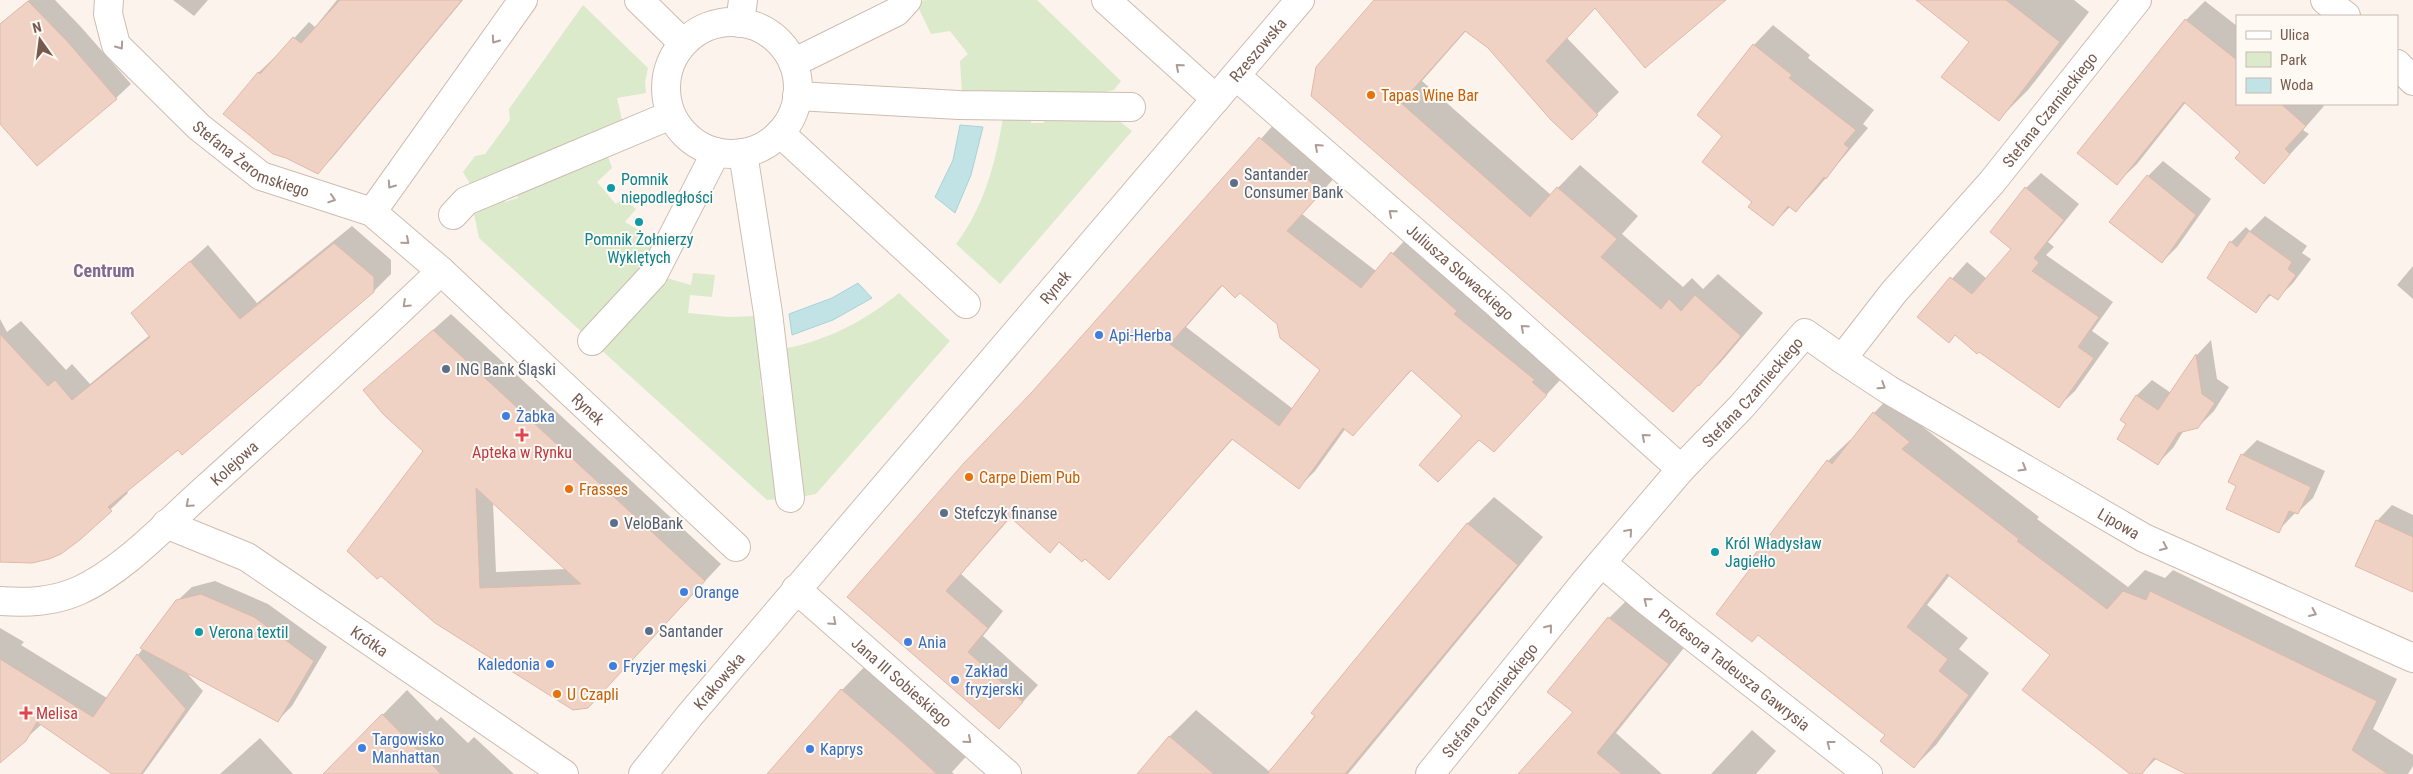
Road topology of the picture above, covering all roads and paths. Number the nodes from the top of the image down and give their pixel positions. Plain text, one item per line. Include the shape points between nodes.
1 (109, 0) edge
2 (523, 0) edge
3 (639, 0) edge
4 (907, 0) edge
5 (1106, 0) edge
6 (1300, 0) edge
7 (2137, 0) edge
8 (2325, 0) edge
9 (742, 11) edge
10 (2345, 15) edge
11 (683, 43) junction
12 (793, 63) junction
13 (2398, 65) edge
14 (1236, 76) junction
15 (2413, 81) edge
16 (797, 96) junction
17 (1216, 99) junction
18 (1131, 107) dead end
19 (672, 115) junction
20 (780, 133) junction
21 (716, 152) junction
22 (743, 153) junction
23 (455, 207) dead end
24 (372, 212) junction
25 (441, 271) junction
26 (966, 304) dead end
27 (592, 341) dead end
28 (1842, 359) junction
29 (1681, 469) junction
30 (790, 498) dead end
31 (166, 524) junction
32 (736, 547) dead end
33 (1602, 563) junction
34 (796, 590) junction
35 (0, 600) edge
36 (2413, 658) edge
37 (564, 774) edge
38 (644, 774) edge
39 (1007, 774) edge
40 (1430, 774) edge
41 (1868, 774) edge

1 -> 24 street, Stefana Żeromskiego via 108,14 116,45 198,127 261,176
2 -> 24 street
3 - 11 street
4 - 12 street via 896,12
17 -> 5 street
6 - 14 street, Rzeszowska
7 - 28 street, Stefana Czarnieckiego via 1992,182 1894,292
8 - 10 street
9 - 11 street via 700,30
9 - 12 street via 784,48
11 - 19 street via 672,59 666,78 666,97
12 - 16 street
13 - 15 street
14 - 17 street, Rzeszowska
29 -> 14 street, Juliusza Słowackiego
16 - 18 street via 959,105
16 - 20 street via 792,116
17 - 34 street, Rynek
19 - 21 street via 682,132 697,144
19 - 23 street
20 - 22 street via 763,146
20 - 26 street
21 - 22 street
21 - 27 street via 653,275
22 - 30 street via 768,313
24 -> 25 street, Stefana Żeromskiego
25 -> 31 street, Kolejowa
25 - 32 street, Rynek
28 - 29 street, Stefana Czarnieckiego via 1805,333 1742,406
28 -> 36 street, Lipowa via 1889,390 2144,538
33 -> 29 street, Stefana Czarnieckiego
31 - 35 street, Kolejowa via 133,554 96,582 79,590 36,602
31 - 37 street, Krótka via 246,557
40 -> 33 street, Stefana Czarnieckiego
41 -> 33 street, Profesora Tadeusza Gawrysia
34 - 38 street, Krakowska via 690,714
34 -> 39 street, Jana III Sobieskiego

